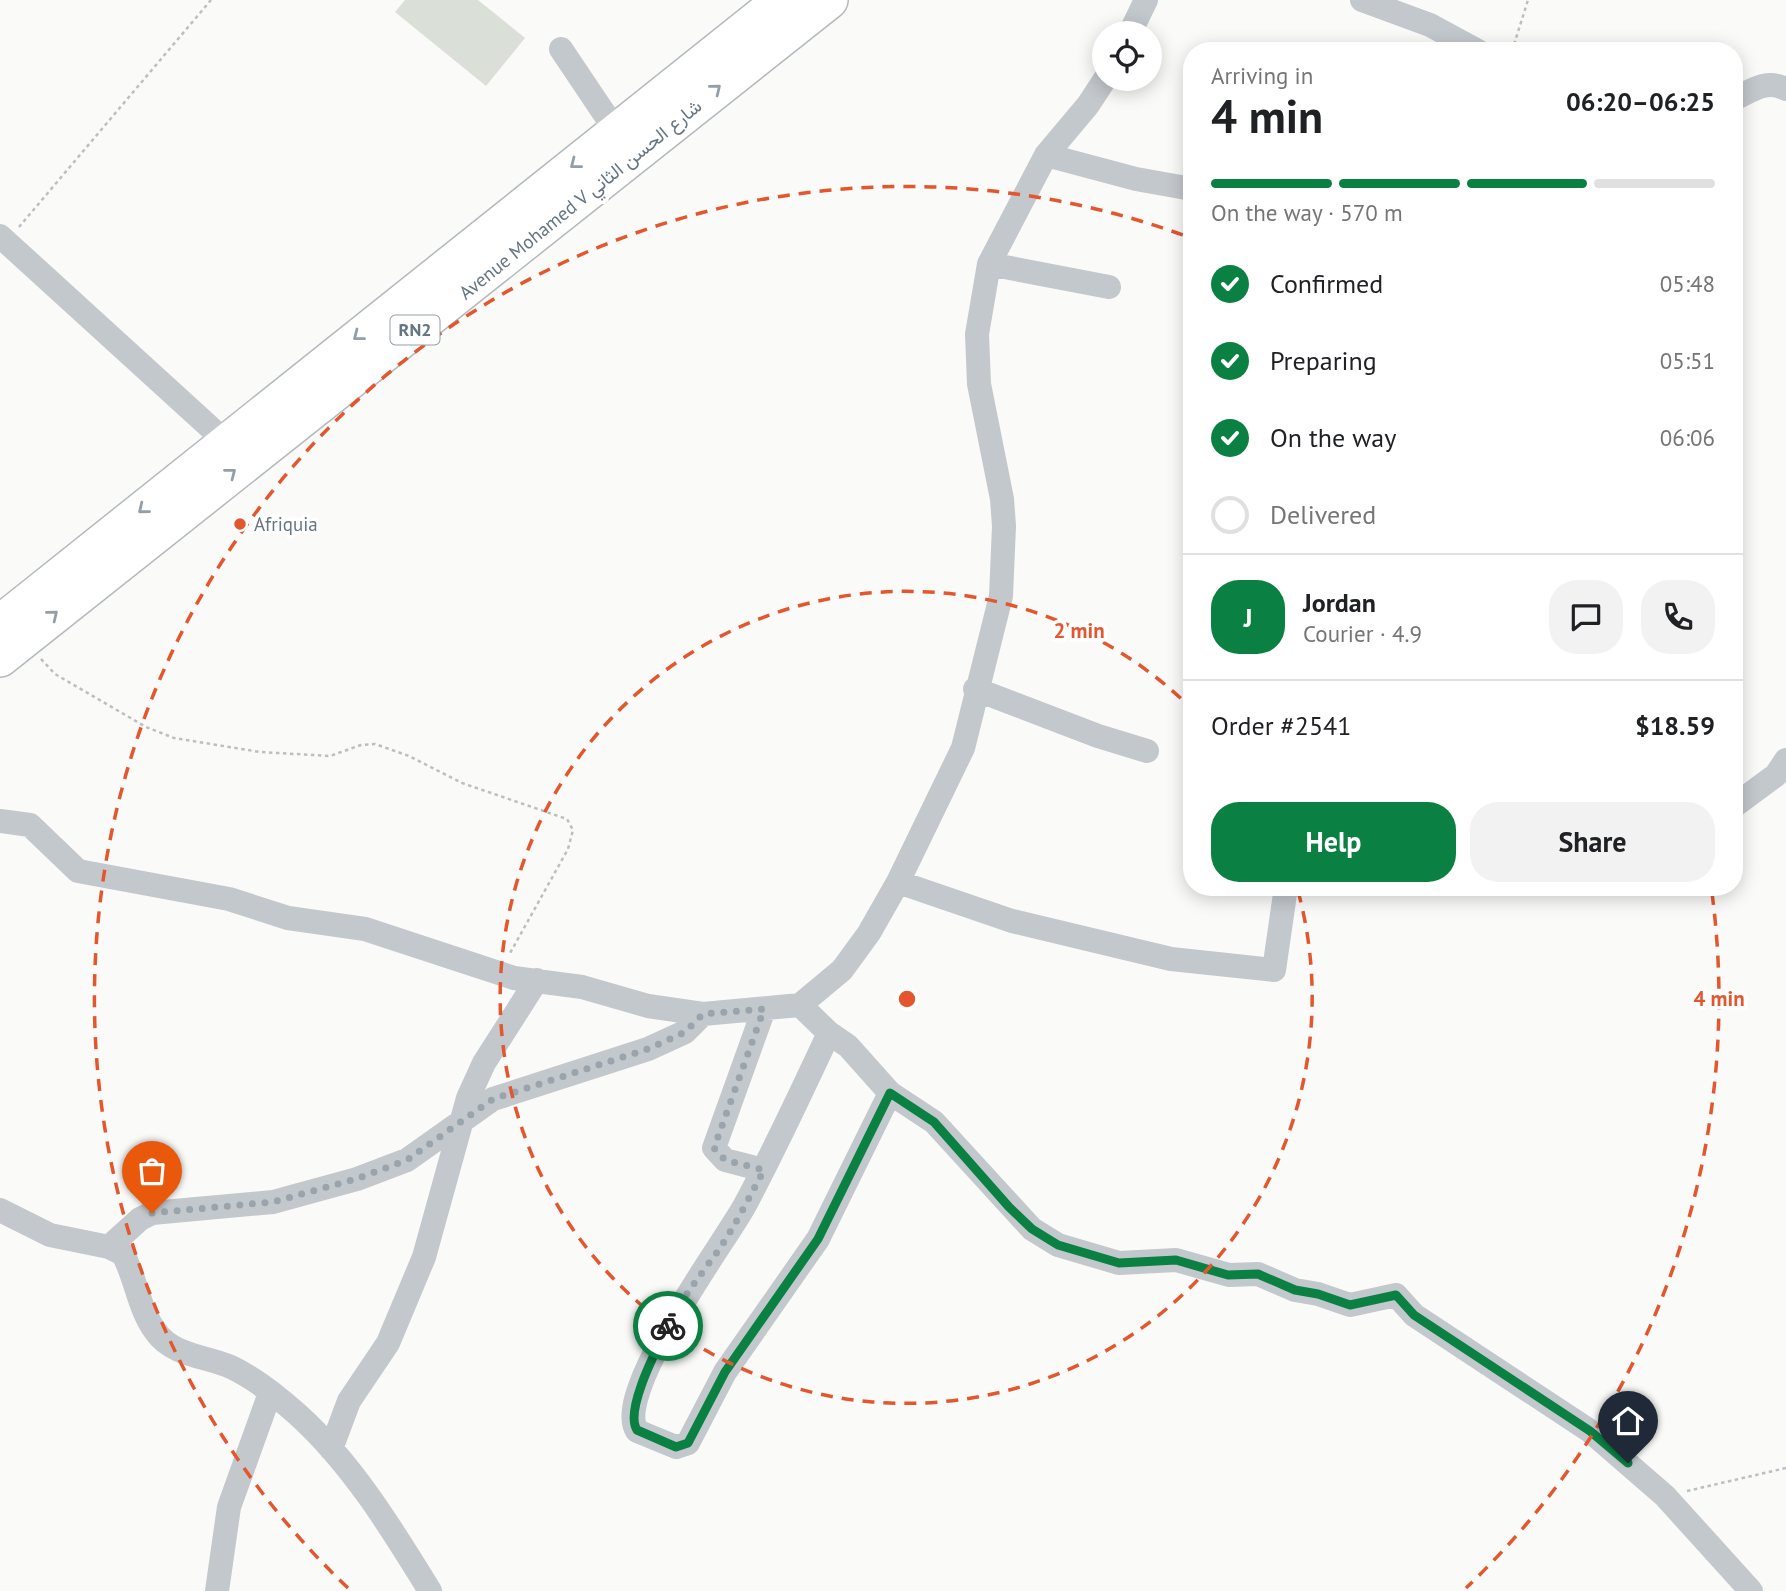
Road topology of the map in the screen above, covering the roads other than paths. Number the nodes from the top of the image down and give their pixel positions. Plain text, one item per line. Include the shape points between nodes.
1 (782, 0) edge
2 (829, 0) edge
3 (1146, 0) edge
4 (1362, 0) edge
5 (1136, 21) edge
6 (1461, 42) edge
7 (561, 49) dead end
8 (1786, 89) edge
9 (1097, 91) edge
10 (1743, 94) edge
11 (616, 131) junction
12 (1046, 155) junction
13 (1183, 187) edge
14 (3, 239) edge
15 (989, 264) junction
16 (1109, 287) dead end
17 (225, 441) junction
18 (8, 640) edge
19 (975, 689) junction
20 (1147, 751) dead end
21 (1786, 760) edge
22 (1743, 799) edge
23 (0, 821) edge
24 (898, 882) junction
25 (1285, 896) edge
26 (537, 980) junction
27 (800, 1005) junction
28 (764, 1009) junction
29 (703, 1014) junction
30 (829, 1033) junction
31 (890, 1093) junction
32 (459, 1123) junction
33 (764, 1170) junction
34 (0, 1210) edge
35 (109, 1247) junction
36 (270, 1393) junction
37 (331, 1449) junction
38 (217, 1591) edge
39 (430, 1591) edge
40 (1751, 1591) edge

1 - 11 highway, Avenue Mohamed V شارع الحسن الثاني / RN2
18 -> 2 highway, Avenue Mohamed V شارع الحسن الثاني / RN2 via 473,286
3 - 5 street
4 - 6 street
7 - 11 street
8 - 10 street via 1774,83
9 - 12 street
11 -> 17 highway, Avenue Mohamed V شارع الحسن الثاني / RN2
12 - 13 street
12 - 15 street
14 - 17 street
15 - 16 street
15 - 19 street via 977,334 979,384 1004,526 1000,596
17 -> 18 highway, Avenue Mohamed V شارع الحسن الثاني / RN2
19 - 20 street
19 - 24 street via 963,748
21 - 22 street via 1776,775
23 - 26 street via 30,825 78,871 229,899 288,918 365,929 499,973
24 - 25 street via 1012,920 1171,959 1274,970
24 - 27 street via 859,948 825,986
26 - 29 street
26 - 32 street via 484,1063
27 - 28 street
27 - 30 street
28 - 29 street
28 - 33 street via 714,1148 725,1160
29 - 32 street via 671,1039 493,1099
30 - 31 street via 848,1046
30 - 33 street
31 - 33 street via 818,1239 725,1372 688,1443 676,1447 637,1430 633,1421 636,1401 671,1320
31 - 40 street via 934,1122 1009,1207 1058,1245 1119,1263 1176,1260 1228,1275 1258,1274 1350,1305 1396,1295 1414,1315 1590,1431 1665,1496
32 - 35 street via 407,1160 356,1179 273,1202 152,1213
32 - 37 street via 424,1257 388,1343 349,1401
34 - 35 street via 50,1235
35 - 36 street via 123,1254 156,1332 170,1347 230,1367
36 - 37 street via 297,1413
36 - 38 street via 229,1507
37 - 39 street via 397,1536

